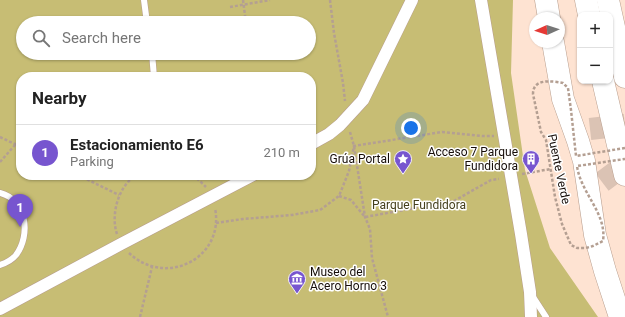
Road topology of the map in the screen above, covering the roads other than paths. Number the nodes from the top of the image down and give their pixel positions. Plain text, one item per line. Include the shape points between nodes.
1 (144, 0) edge
2 (412, 0) edge
3 (481, 0) edge
4 (546, 0) edge
5 (586, 0) edge
6 (608, 0) edge
7 (548, 12) edge
8 (589, 12) edge
9 (147, 16) edge
10 (553, 48) edge
11 (153, 60) edge
12 (154, 72) edge
13 (625, 77) edge
14 (604, 84) edge
15 (605, 84) edge
16 (568, 115) junction
17 (590, 129) tunnel mouth
18 (316, 141) edge
19 (625, 141) edge
20 (625, 175) edge
21 (243, 180) edge
22 (602, 182) tunnel mouth
23 (0, 193) edge
24 (589, 200) junction
25 (0, 265) edge
26 (530, 292) junction
27 (0, 309) edge
28 (531, 317) edge
29 (546, 317) edge
30 (620, 317) edge

1 - 9 lane
2 - 18 street via 363,100 340,125
3 - 26 street
4 - 7 highway
5 - 8 highway
6 - 13 highway
10 - 16 highway via 562,99
11 - 12 lane
14 - 20 highway
15 - 19 highway
16 - 17 highway
16 - 24 highway via 584,161
21 - 27 street
22 - 24 highway
23 - 25 lane via 16,202 25,227 23,242 15,256
24 - 30 highway via 595,235
26 - 28 street
26 - 29 lane

